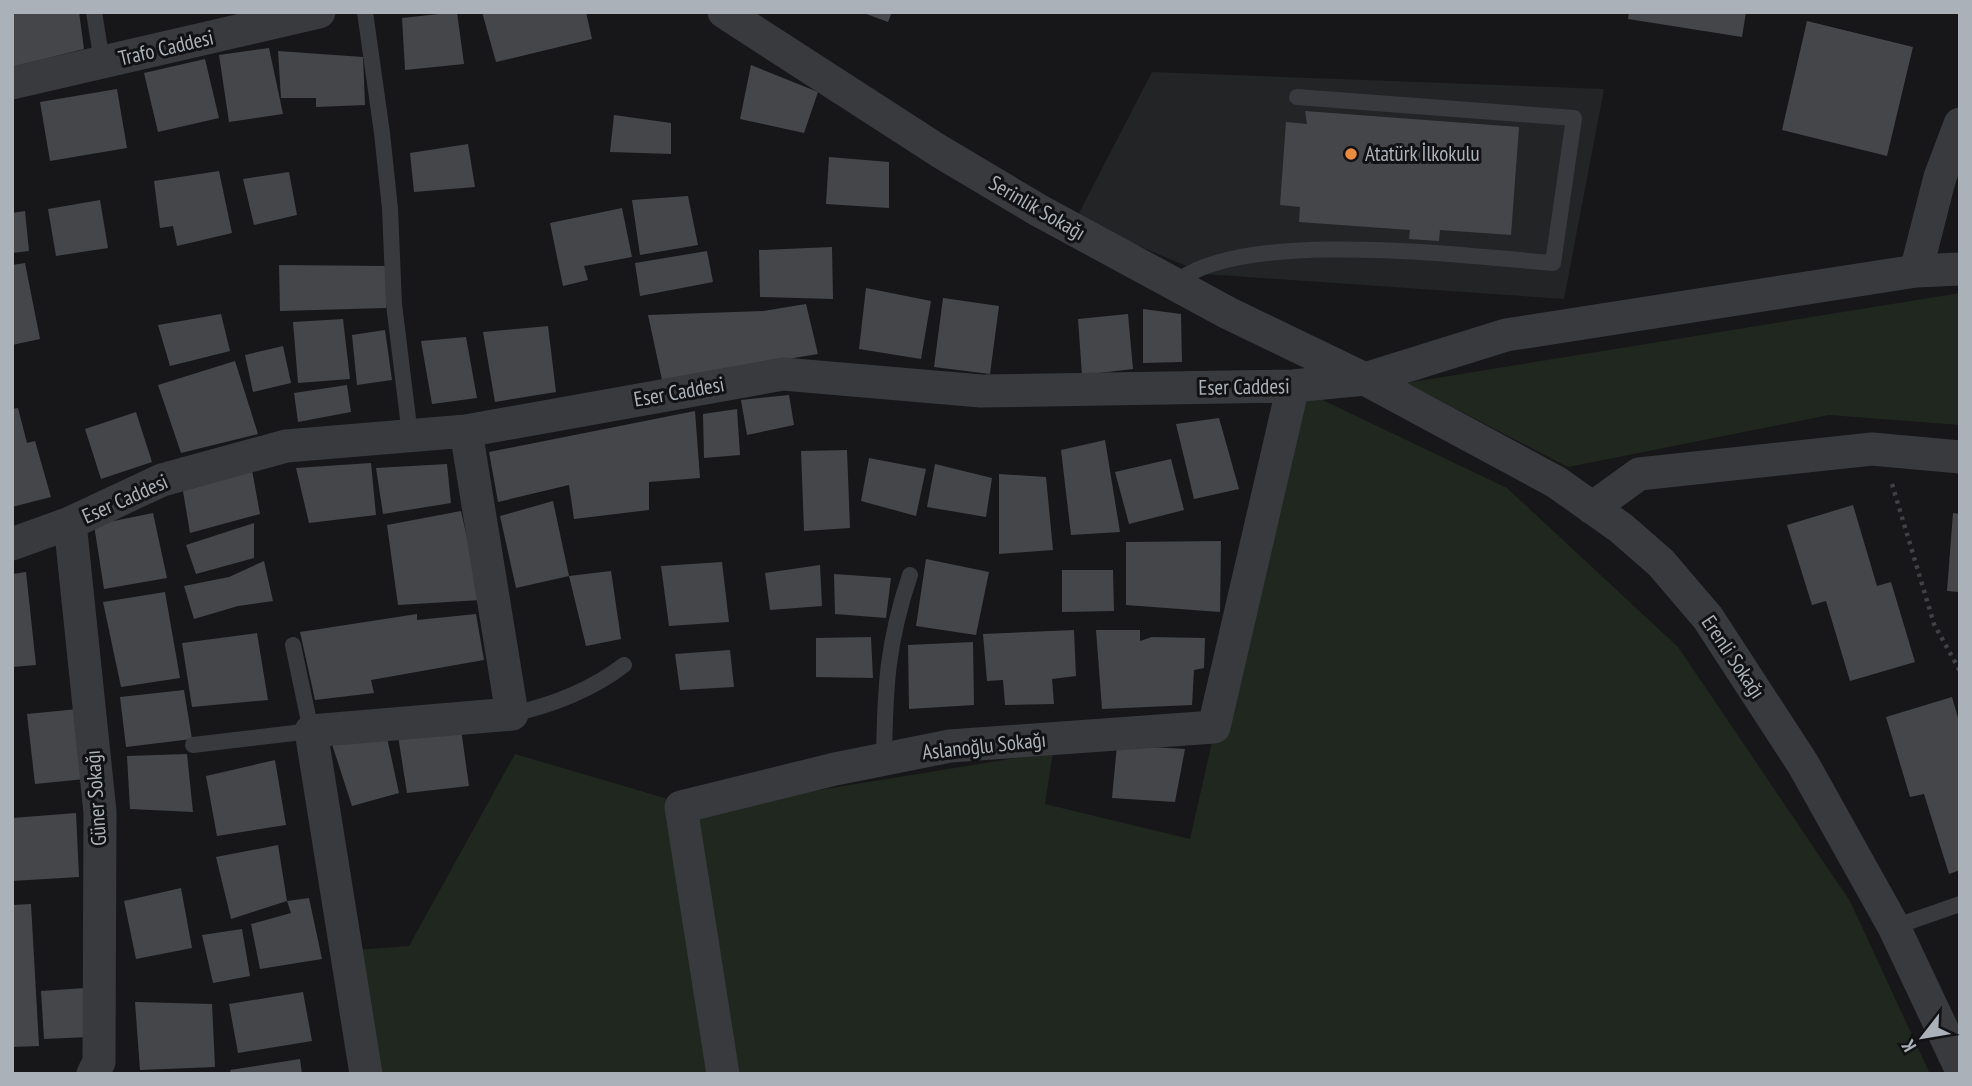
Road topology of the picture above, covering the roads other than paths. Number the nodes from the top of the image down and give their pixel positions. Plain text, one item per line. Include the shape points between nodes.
1 (94, 12) edge
2 (319, 12) edge
3 (365, 12) edge
4 (724, 12) edge
5 (102, 62) junction
6 (12, 83) edge
7 (1297, 97) dead end
8 (1960, 124) edge
9 (1960, 269) edge
10 (1916, 271) junction
11 (1174, 284) junction
12 (1365, 379) junction
13 (1293, 386) junction
14 (466, 431) junction
15 (410, 435) junction
16 (1960, 457) edge
17 (1592, 508) junction
18 (70, 523) junction
19 (12, 544) edge
20 (911, 575) dead end
21 (293, 645) dead end
22 (624, 665) dead end
23 (512, 714) junction
24 (311, 730) junction
25 (193, 745) dead end
26 (884, 759) junction
27 (1960, 904) edge
28 (1894, 927) junction
29 (1960, 1067) edge
30 (93, 1074) edge
31 (366, 1074) edge
32 (723, 1074) edge

1 - 5 lane
2 - 5 street, Trafo Caddesi
3 - 15 lane via 382,133 394,304
4 - 11 street, Serinlik Sokağı via 939,151
5 - 6 street, Trafo Caddesi
7 - 11 lane via 1574,118 1553,263 1376,248 1281,253 1206,264 1188,271
8 - 10 street via 1940,177
9 - 10 street, Eser Caddesi
10 - 12 street, Eser Caddesi via 1506,335
11 - 12 street, Serinlik Sokağı
12 - 13 street, Eser Caddesi
12 - 17 street, Erenli Sokağı via 1556,482
13 - 14 street, Eser Caddesi via 981,391 783,374
13 - 26 street, Aslanoğlu Sokağı via 1214,727 950,746
14 - 15 street, Eser Caddesi
14 - 23 street
15 - 18 street, Eser Caddesi via 286,446 162,480
16 - 17 street via 1882,450 1639,474
17 - 28 street, Erenli Sokağı via 1661,563 1708,618 1803,764
18 - 19 street, Eser Caddesi
18 - 30 street, Güner Sokağı via 100,812 99,1062
20 - 26 lane via 896,616 885,676
21 - 24 lane
22 - 23 lane via 605,680 547,707
23 - 24 street
24 - 25 lane
24 - 31 street
26 - 32 street, Aslanoğlu Sokağı via 681,807
27 - 28 lane
28 - 29 street, Erenli Sokağı

